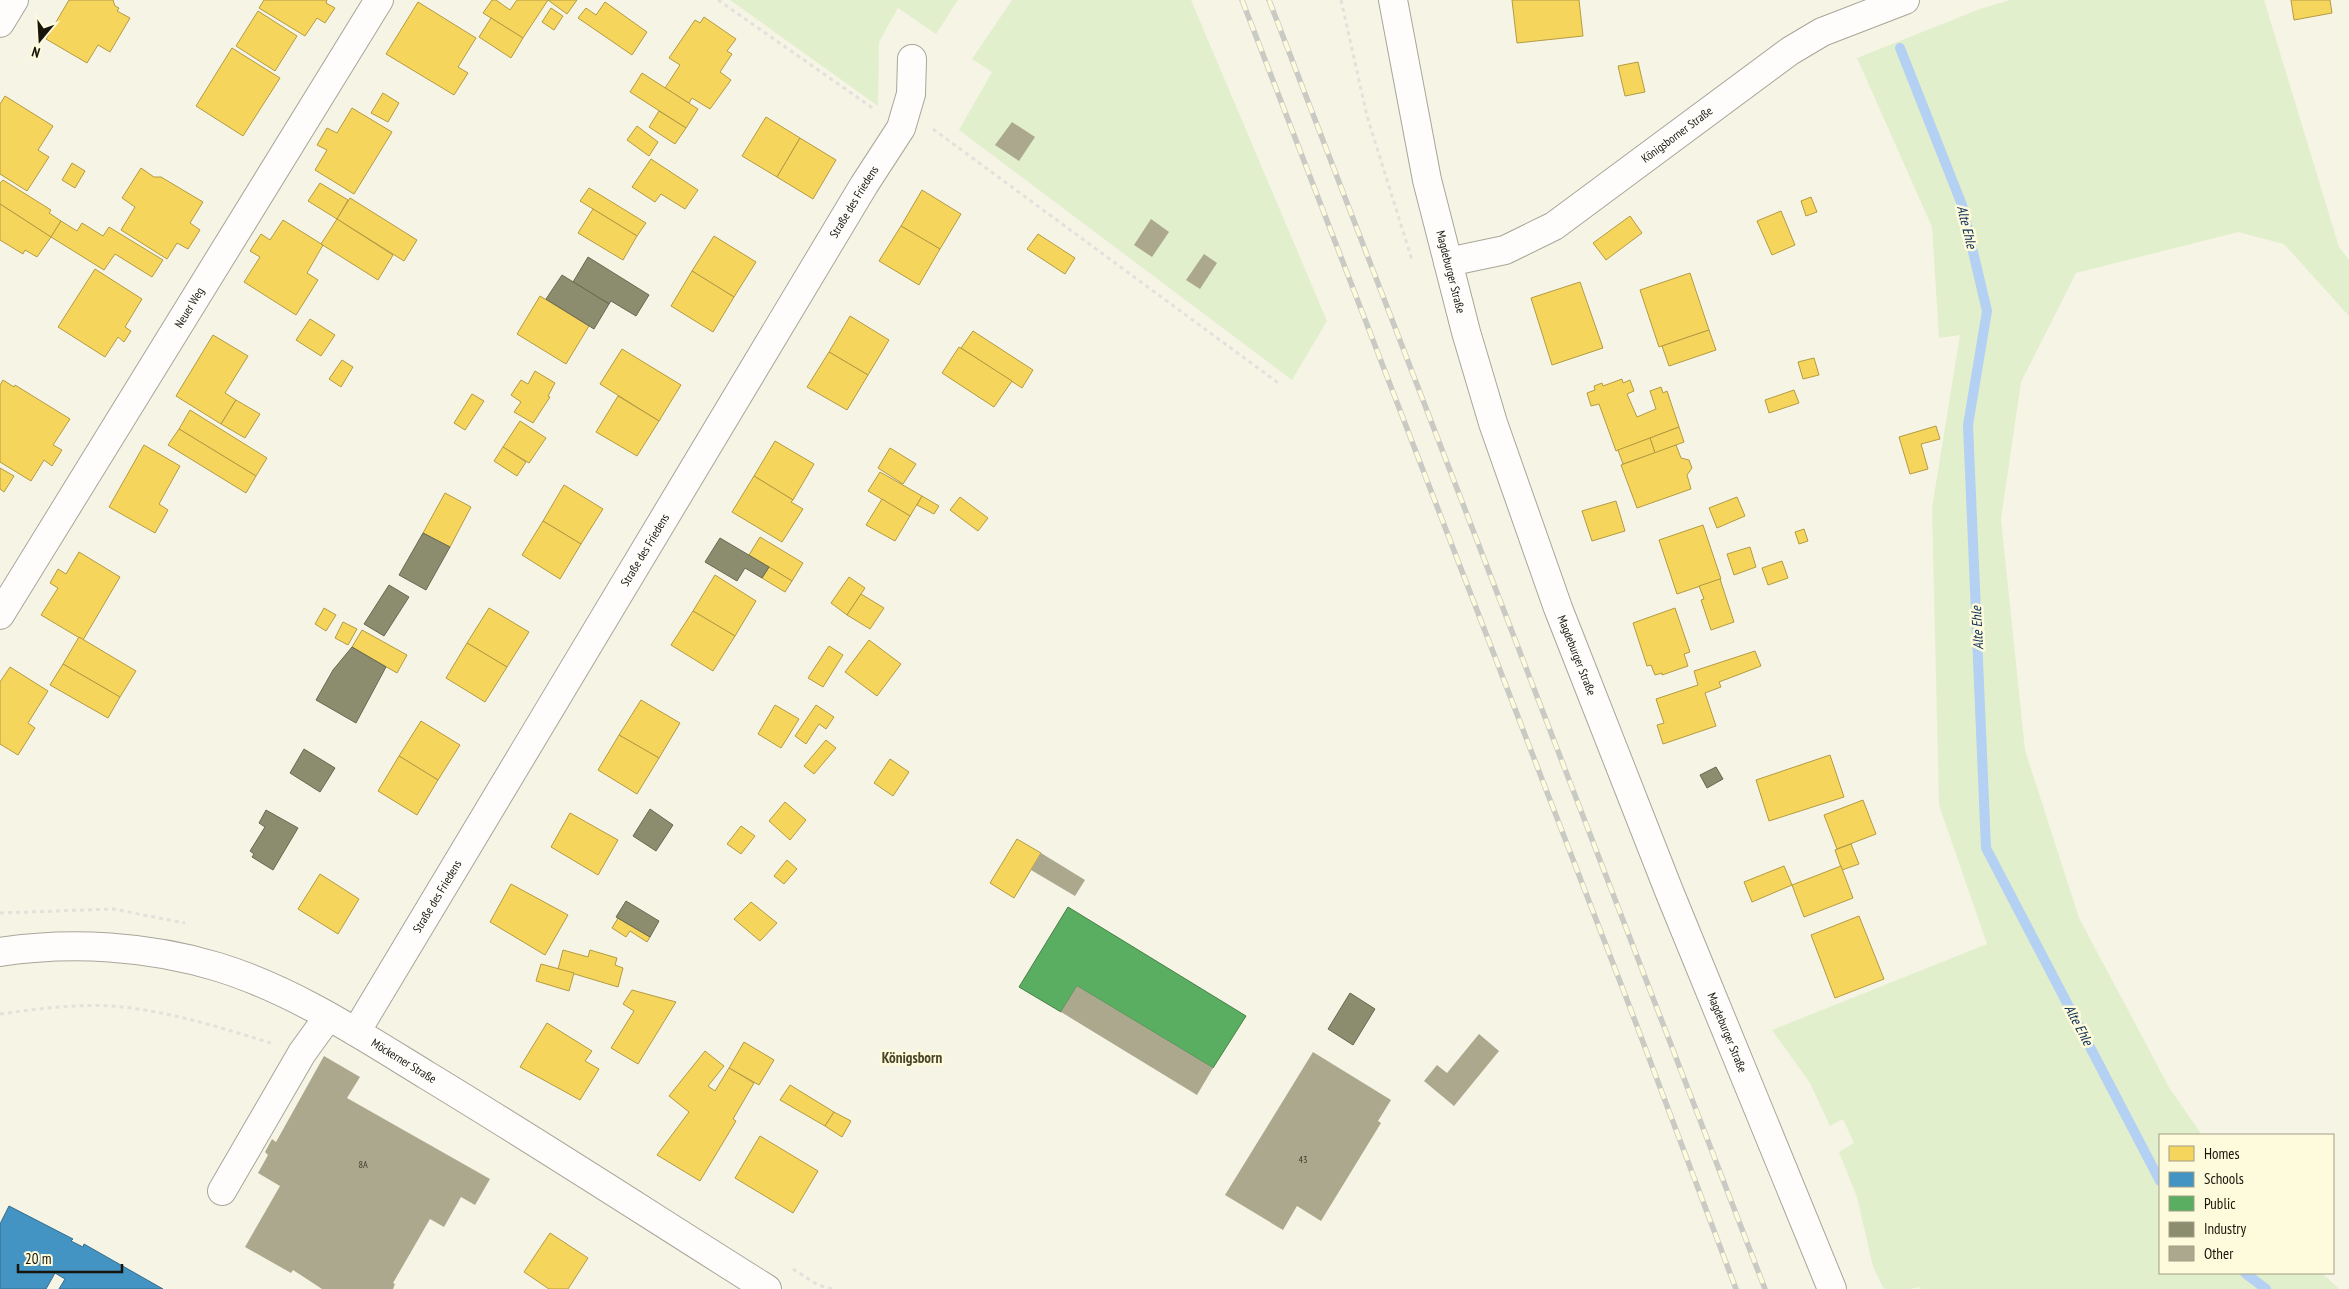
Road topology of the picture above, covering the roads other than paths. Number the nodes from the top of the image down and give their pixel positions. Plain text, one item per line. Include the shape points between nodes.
1 (14, 0) edge
2 (379, 0) edge
3 (1393, 0) edge
4 (1905, 0) edge
5 (0, 23) edge
6 (912, 59) dead end
7 (1448, 262) junction
8 (0, 615) edge
9 (0, 952) edge
10 (328, 1017) junction
11 (356, 1032) junction
12 (222, 1191) dead end
13 (768, 1289) edge
14 (1832, 1289) edge

1 - 5 street
2 - 8 street, Neuer Weg
3 - 7 street, Magdeburger Straße via 1427,180
4 - 7 street, Königsborner Straße via 1822,32 1790,51 1591,200 1537,236 1505,250
6 - 11 street, Straße des Friedens via 911,94 904,119
7 - 14 street, Magdeburger Straße via 1493,423 1558,608
9 - 10 street, Möckerner Straße via 104,948 197,961 266,984
10 - 11 street, Möckerner Straße
10 - 12 street via 302,1053
11 - 13 street, Möckerner Straße

